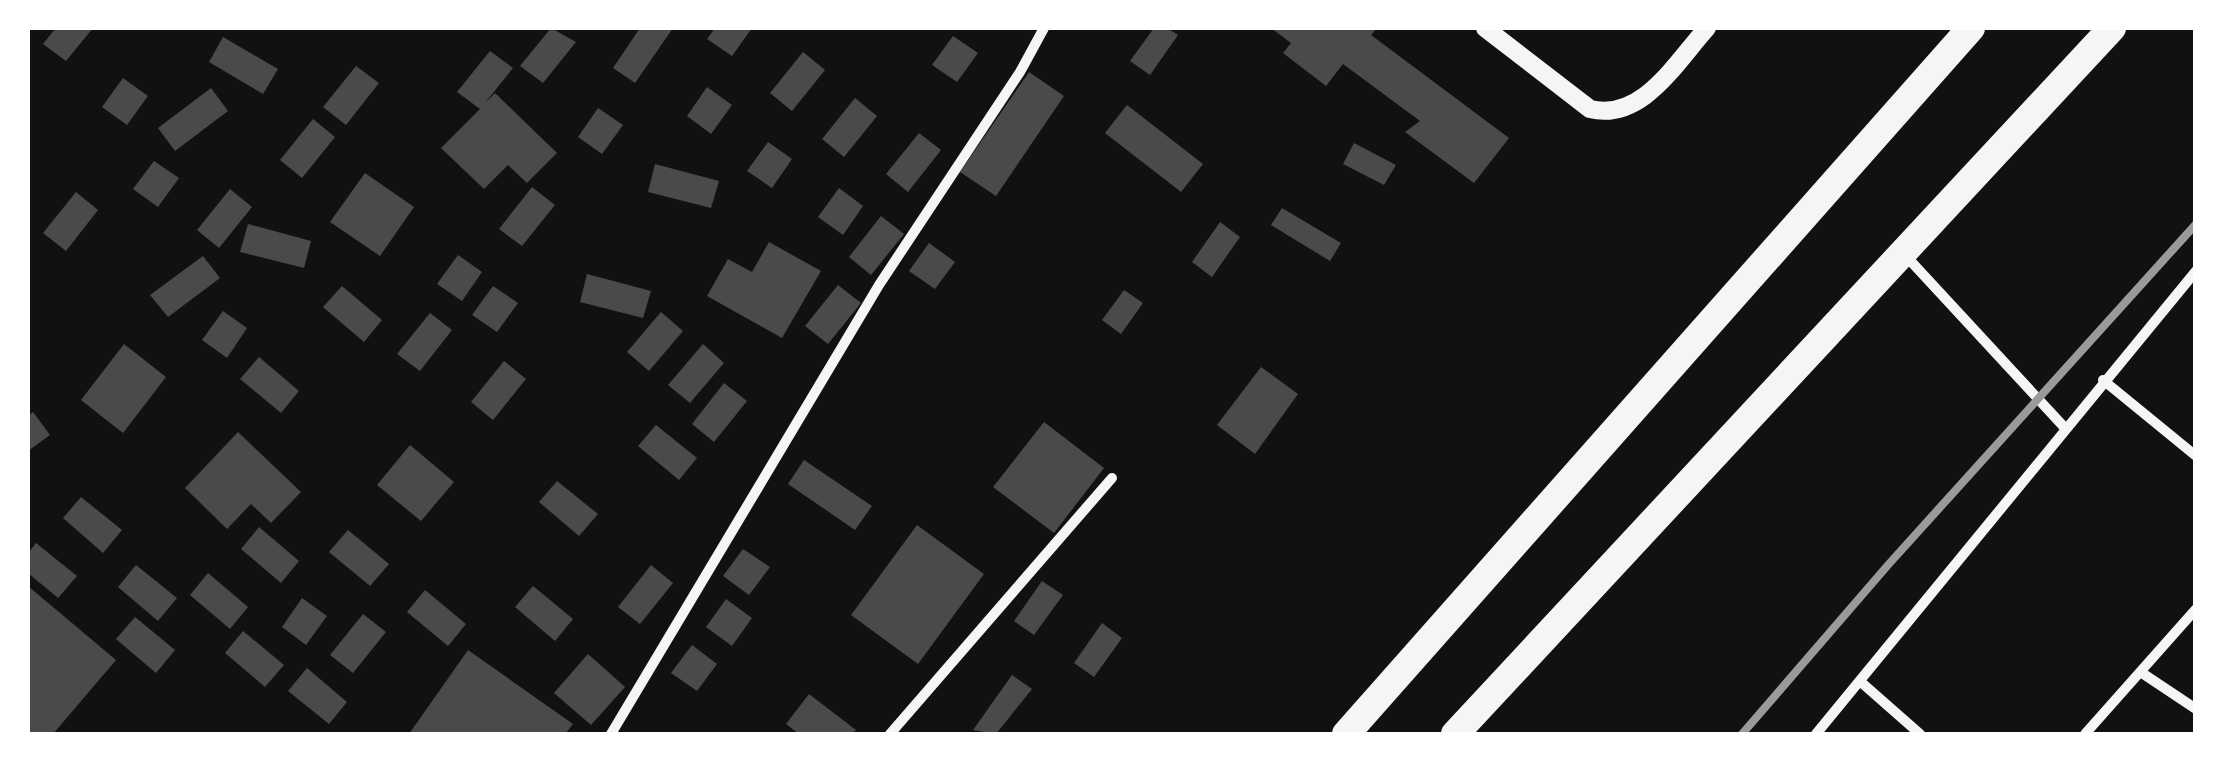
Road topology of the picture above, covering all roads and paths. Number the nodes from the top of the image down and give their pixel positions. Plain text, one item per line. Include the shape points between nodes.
1 (1044, 28) edge
2 (1485, 28) edge
3 (1707, 28) edge
4 (1971, 28) edge
5 (2112, 28) edge
6 (1904, 255) junction
7 (2196, 271) edge
8 (2103, 380) junction
9 (2065, 428) junction
10 (2196, 456) edge
11 (1112, 478) dead end
12 (2196, 609) edge
13 (2142, 673) junction
14 (1862, 683) junction
15 (2196, 709) edge
16 (612, 734) edge
17 (890, 734) edge
18 (1346, 734) edge
19 (1455, 734) edge
20 (1816, 734) edge
21 (1920, 734) edge
22 (2085, 734) edge

1 - 16 street via 879,285
2 - 3 street via 1604,113 1644,97
4 - 18 highway
5 - 6 highway
6 - 9 street
6 - 19 highway
7 - 8 street
8 - 9 street
8 - 10 street
9 - 14 street
11 - 17 street
12 - 13 street
13 - 15 street
13 - 22 street
14 - 20 street
14 - 21 street

